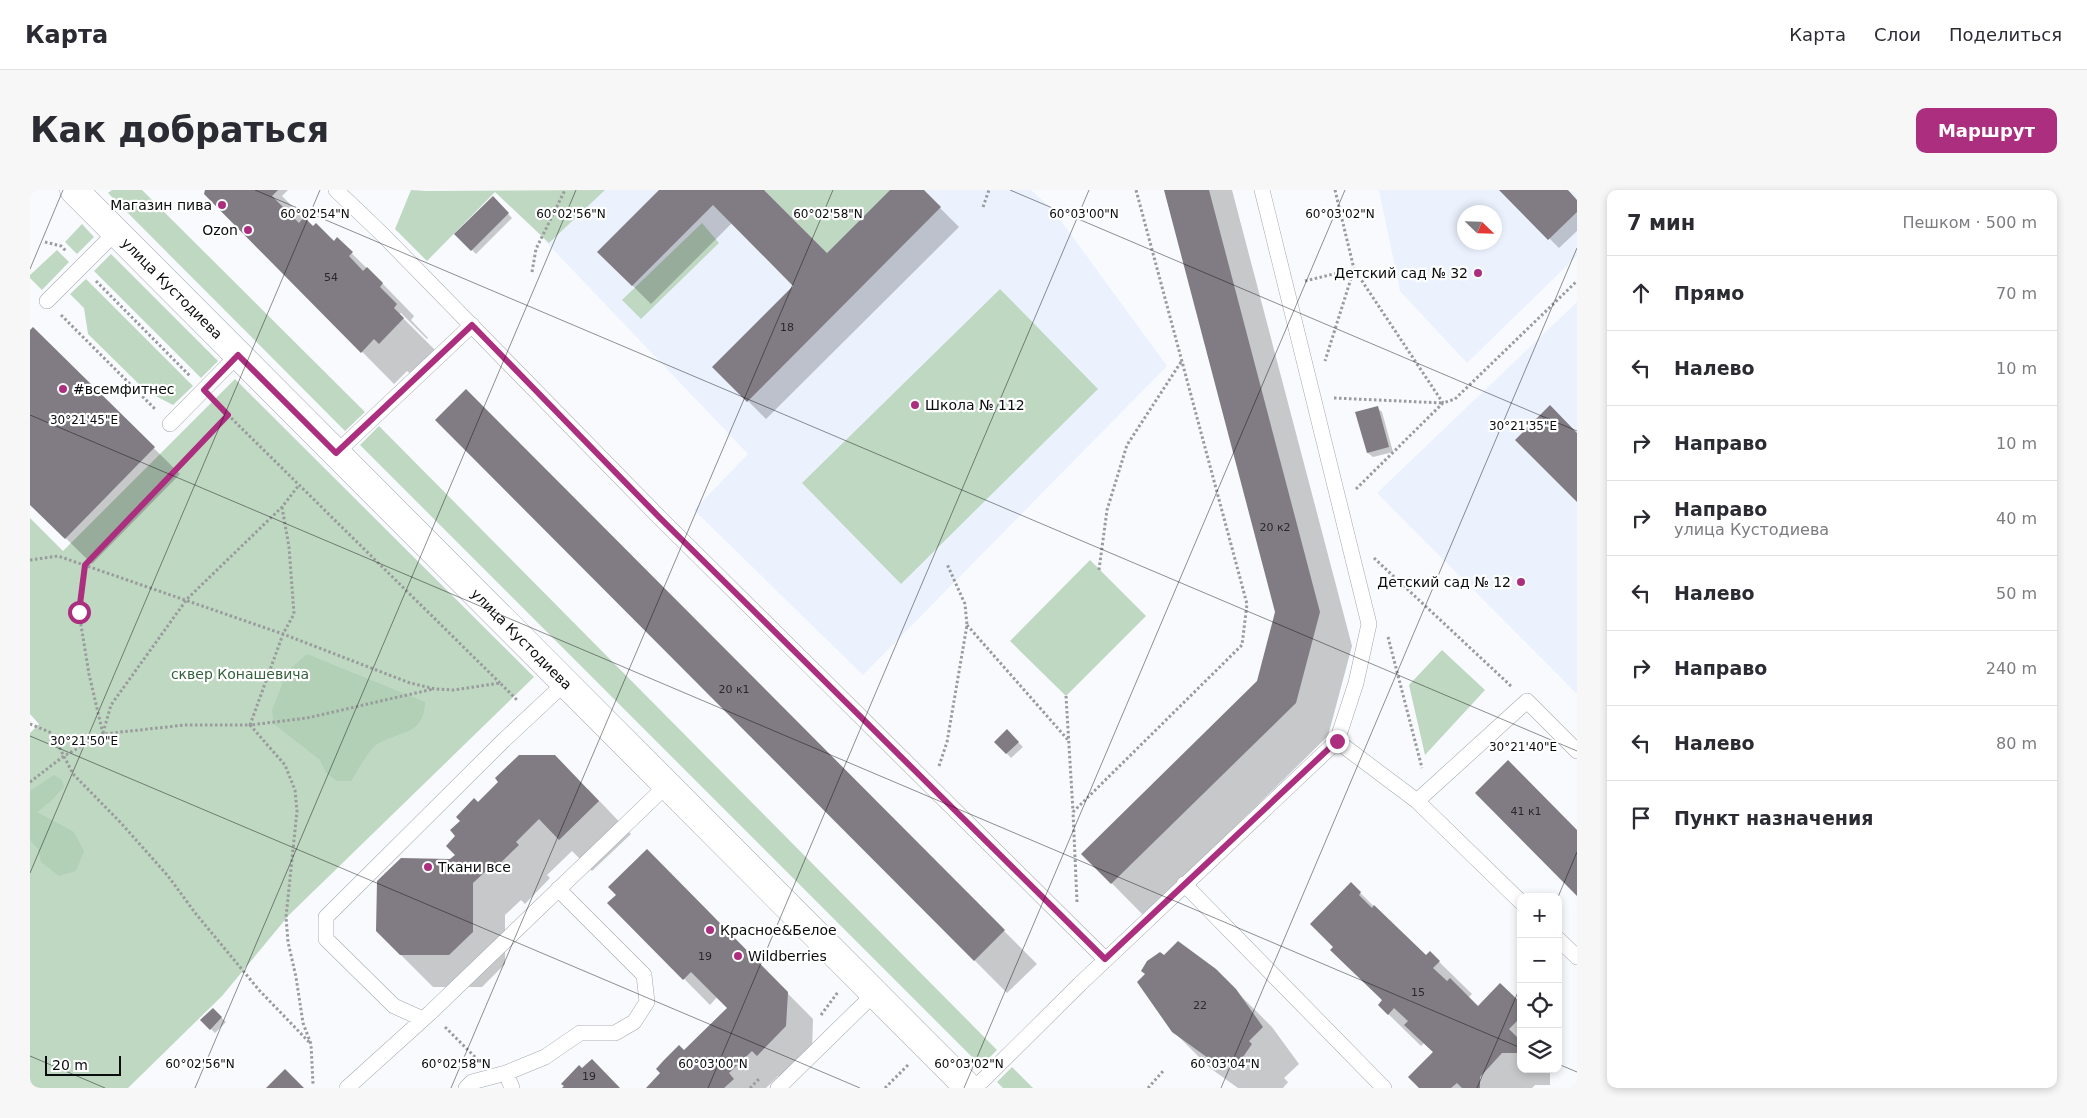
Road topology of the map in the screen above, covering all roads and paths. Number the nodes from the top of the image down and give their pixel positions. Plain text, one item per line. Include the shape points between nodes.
1 (74, 190) edge
2 (336, 190) edge
3 (565, 190) edge
4 (989, 190) edge
5 (1136, 190) edge
6 (1262, 190) edge
7 (1335, 190) edge
8 (983, 207) dead end
9 (116, 232) junction
10 (82, 267) junction
11 (1354, 269) junction
12 (532, 272) dead end
13 (1577, 281) edge
14 (1286, 286) junction
15 (47, 301) joint
16 (472, 325) junction
17 (238, 355) junction
18 (1181, 361) junction
19 (204, 390) junction
20 (1314, 398) junction
21 (1443, 403) junction
22 (228, 415) junction
23 (170, 424) joint
24 (336, 453) junction
25 (298, 485) junction
26 (1340, 504) junction
27 (282, 507) junction
28 (1352, 552) junction
29 (30, 560) edge
30 (947, 564) dead end
31 (85, 565) junction
32 (1099, 570) dead end
33 (187, 599) junction
34 (968, 625) junction
35 (1386, 629) dead end
36 (283, 634) junction
37 (500, 683) junction
38 (565, 683) junction
39 (435, 689) junction
40 (1066, 696) dead end
41 (1527, 701) junction
42 (532, 714) junction
43 (30, 724) edge
44 (250, 725) junction
45 (103, 734) junction
46 (1069, 741) junction
47 (1337, 741) junction
48 (1577, 751) edge
49 (64, 756) junction
50 (30, 782) edge
51 (667, 785) junction
52 (931, 787) junction
53 (1423, 796) junction
54 (1073, 812) junction
55 (1184, 884) junction
56 (558, 889) junction
57 (1517, 898) edge
58 (1078, 932) junction
59 (1562, 943) edge
60 (1577, 957) edge
61 (1105, 959) junction
62 (875, 993) junction
63 (427, 1016) junction
64 (311, 1044) junction
65 (910, 1063) dead end
66 (1164, 1070) dead end
67 (500, 1075) junction
68 (313, 1084) dead end
69 (347, 1088) edge
70 (466, 1088) edge
71 (512, 1088) edge
72 (778, 1088) edge
73 (885, 1088) edge
74 (969, 1088) edge
75 (975, 1088) edge
76 (1148, 1088) edge
77 (1384, 1088) edge

1 - 9 street, улица Кустодиева
2 - 16 lane
3 - 12 path via 536,249
4 - 8 path
5 - 18 path
6 - 14 lane
7 - 11 path
9 - 10 lane
9 - 17 street, улица Кустодиева
10 - 15 lane
10 - 19 path
11 - 14 path
11 - 20 path
11 - 21 path
13 - 21 path via 1455,399
14 - 20 lane
15 - 23 path
16 - 24 lane
16 - 52 lane via 660,518
17 - 19 lane
17 - 24 street, улица Кустодиева
18 - 32 path via 1127,445 1107,510
18 - 54 path via 1247,604 1242,644
19 - 22 path
19 - 23 lane
20 - 21 path
20 - 26 lane
21 - 26 path
22 - 25 path
22 - 31 path
24 - 38 street, улица Кустодиева
25 - 27 path
25 - 37 path
26 - 28 lane
27 - 33 path
27 - 36 path via 290,547 294,614
28 - 41 path via 1365,549
28 - 47 lane via 1369,624 1356,683
29 - 31 path via 58,556
30 - 34 path via 965,604
31 - 33 path
31 - 45 path via 79,612
33 - 36 path
33 - 45 path via 111,705
34 - 46 path
34 - 52 path via 947,742
35 - 53 path
36 - 39 path via 410,683
36 - 44 path
37 - 39 path via 454,690
37 - 42 path
38 - 42 lane
38 - 51 street, улица Кустодиева
39 - 44 path via 308,718
40 - 46 path
41 - 48 lane
41 - 53 lane
42 - 63 lane via 326,917 326,939 394,1006
43 - 49 path via 52,733
44 - 45 path via 184,725
44 - 64 path via 284,765 295,790 297,811 286,917 302,1016
45 - 49 path
46 - 54 path
47 - 53 lane
47 - 55 lane
49 - 50 path
49 - 64 path via 73,774 127,829 259,990
51 - 56 lane
51 - 62 street, улица Кустодиева
52 - 58 lane
53 - 57 lane
54 - 58 path
55 - 61 lane
55 - 77 lane
56 - 63 lane
56 - 67 lane via 644,975 647,1002 634,1022 615,1033 580,1033 545,1057
58 - 61 lane
59 - 60 lane
61 - 75 lane
62 - 72 lane
62 - 74 street, улица Кустодиева
63 - 67 path
63 - 69 lane
64 - 68 path
65 - 73 path
66 - 76 path
67 - 70 lane via 472,1082
67 - 71 lane

